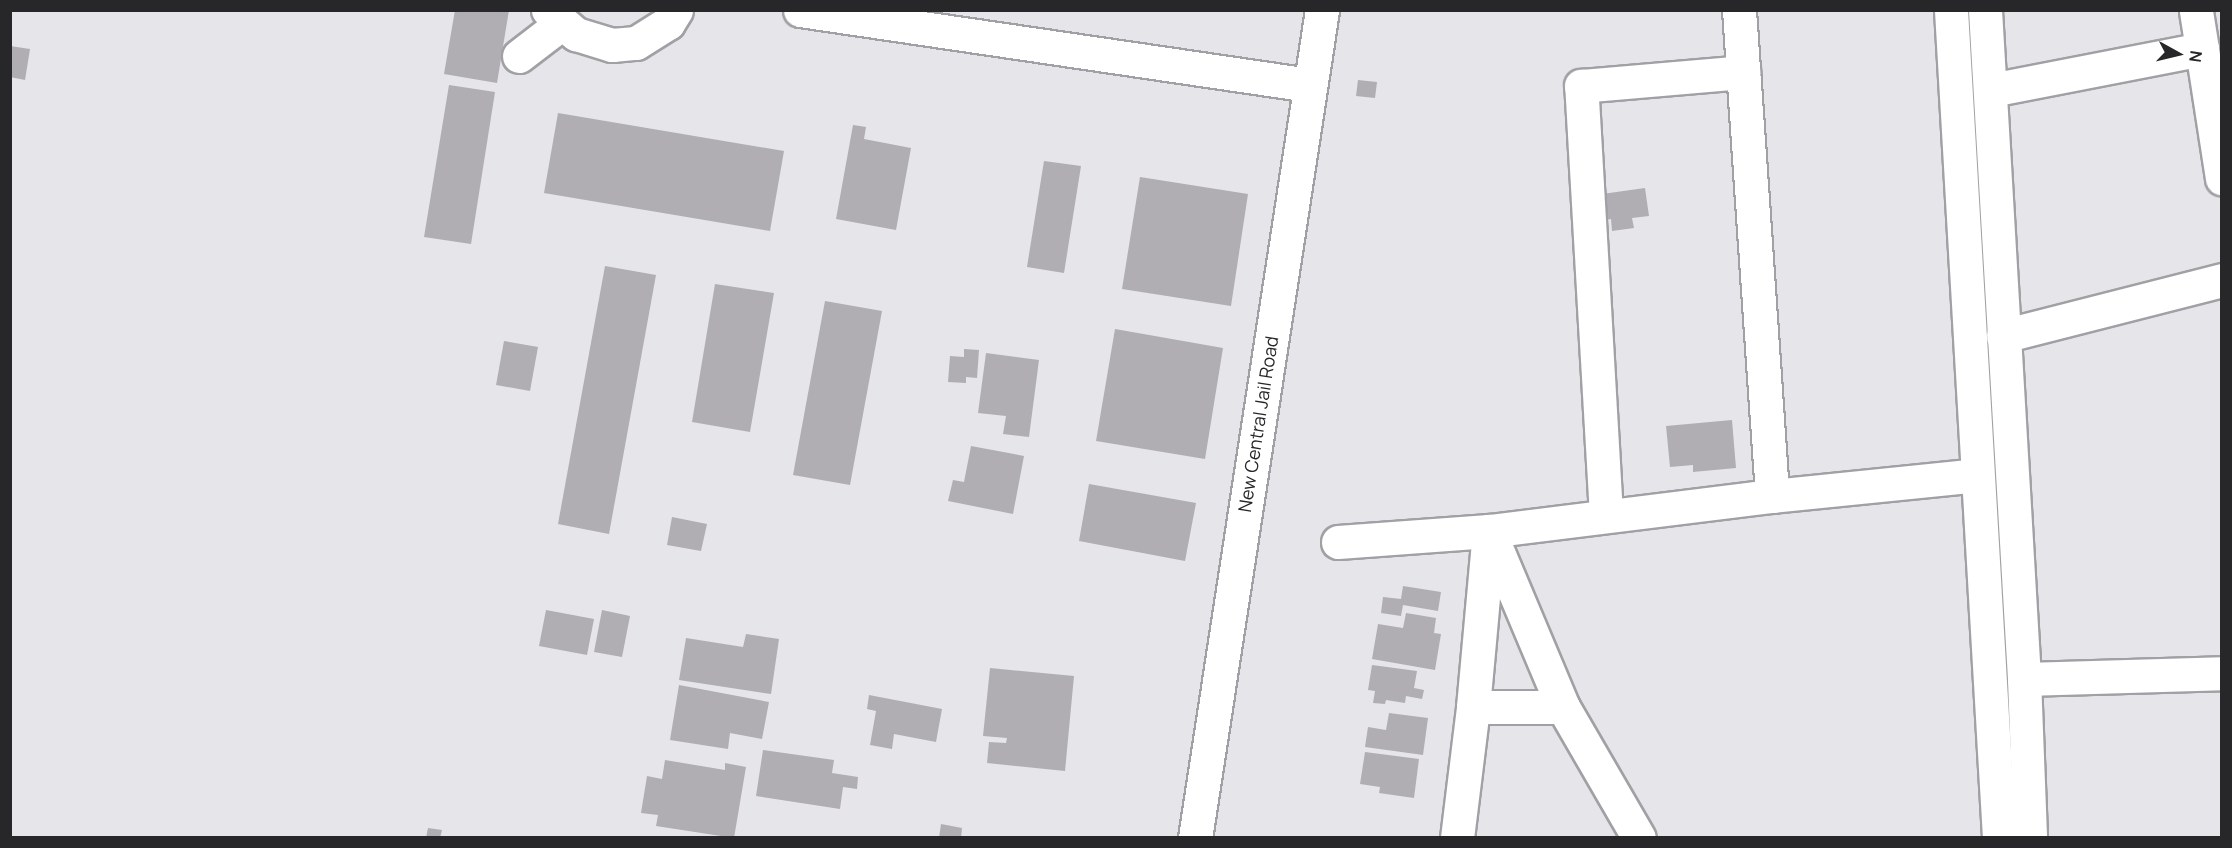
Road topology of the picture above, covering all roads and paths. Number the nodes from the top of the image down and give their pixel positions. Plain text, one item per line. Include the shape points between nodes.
1 (676, 10) edge
2 (800, 10) edge
3 (1322, 10) edge
4 (1738, 10) edge
5 (1951, 10) edge
6 (1985, 10) edge
7 (2196, 10) edge
8 (555, 17) edge
9 (2202, 49) junction
10 (519, 56) dead end
11 (1743, 72) junction
12 (1309, 86) junction
13 (1991, 90) junction
14 (2222, 178) edge
15 (2222, 280) edge
16 (2002, 336) junction
17 (1977, 475) junction
18 (1772, 496) junction
19 (1606, 515) junction
20 (1489, 531) junction
21 (1338, 542) dead end
22 (2020, 610) junction
23 (1984, 614) junction
24 (2222, 673) edge
25 (2024, 679) junction
26 (1473, 707) junction
27 (1563, 708) junction
28 (1195, 837) edge
29 (1457, 837) edge
30 (1639, 837) edge
31 (1999, 837) edge
32 (2030, 837) edge

1 - 8 street via 668,23 636,43 612,45 576,34
2 - 12 street
3 - 12 street, New Central Jail Road
4 - 11 street
5 - 17 street
6 - 13 street
7 - 9 street
8 - 10 street
9 - 13 street
9 - 14 street
11 - 18 street
11 - 19 street via 1581,86
12 - 28 street, New Central Jail Road
13 - 16 street
15 - 16 street
16 - 22 street
17 - 18 street
17 - 23 street
18 - 19 street
19 - 20 street
20 - 21 street
20 - 26 street
20 - 27 street
22 - 23 street
22 - 25 street
23 - 31 street
24 - 25 street
25 - 32 street
26 - 27 street
26 - 29 street
27 - 30 street

